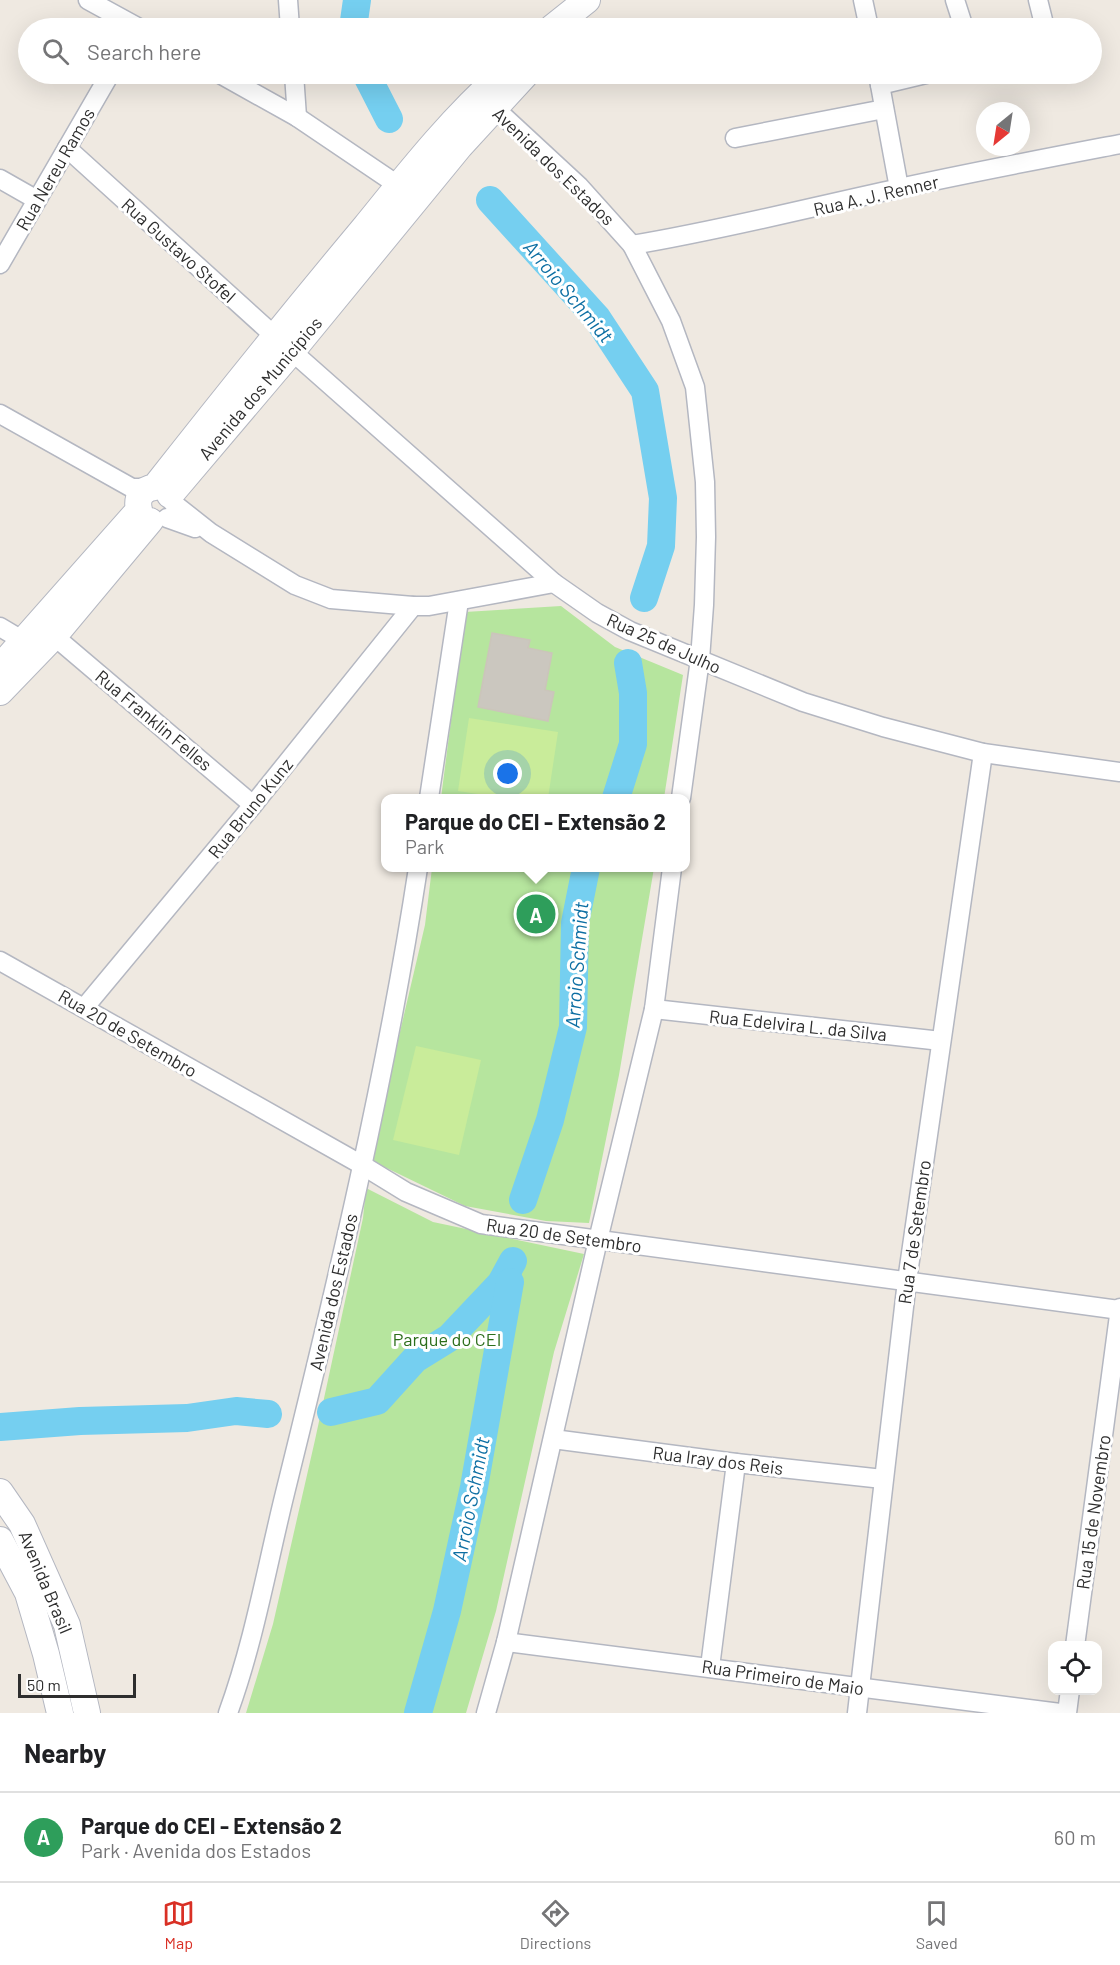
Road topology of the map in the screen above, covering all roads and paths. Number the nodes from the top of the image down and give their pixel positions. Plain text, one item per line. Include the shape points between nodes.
1 (88, 0) edge
2 (288, 0) edge
3 (587, 0) edge
4 (606, 0) edge
5 (864, 0) edge
6 (956, 0) edge
7 (1038, 0) edge
8 (120, 18) edge
9 (289, 18) edge
10 (564, 18) edge
11 (584, 18) edge
12 (867, 18) edge
13 (961, 18) edge
14 (1043, 18) edge
15 (104, 84) edge
16 (238, 84) edge
17 (295, 84) edge
18 (496, 84) edge
19 (511, 84) edge
20 (880, 84) edge
21 (486, 101) junction
22 (884, 109) junction
23 (297, 117) junction
24 (735, 138) dead end
25 (1120, 144) edge
26 (67, 148) junction
27 (0, 179) edge
28 (899, 188) junction
29 (408, 192) junction
30 (37, 200) junction
31 (632, 245) junction
32 (0, 264) edge
33 (283, 343) junction
34 (0, 414) edge
35 (153, 501) junction
36 (554, 583) junction
37 (459, 601) junction
38 (413, 606) junction
39 (0, 627) edge
40 (39, 643) junction
41 (699, 659) junction
42 (0, 667) edge
43 (0, 692) edge
44 (983, 753) junction
45 (1120, 772) edge
46 (430, 794) edge
47 (682, 794) edge
48 (253, 805) junction
49 (417, 872) edge
50 (671, 872) edge
51 (0, 961) edge
52 (84, 1008) junction
53 (654, 1009) junction
54 (941, 1041) junction
55 (362, 1165) junction
56 (598, 1240) junction
57 (907, 1281) junction
58 (1120, 1309) edge
59 (553, 1439) junction
60 (736, 1463) junction
61 (883, 1479) junction
62 (0, 1492) edge
63 (0, 1540) edge
64 (506, 1641) junction
65 (1077, 1641) edge
66 (710, 1667) junction
67 (861, 1688) junction
68 (1069, 1695) edge
69 (60, 1713) edge
70 (87, 1713) edge
71 (228, 1713) edge
72 (486, 1713) edge
73 (857, 1713) edge
74 (1060, 1713) edge
75 (1066, 1713) edge

1 - 8 street
2 - 9 street
3 - 10 main road
4 - 11 main road
5 - 12 street
6 - 13 street
7 - 14 street
15 - 26 street, Rua Nereu Ramos
16 - 23 street
17 - 23 street
18 - 21 main road, Avenida dos Municípios
19 - 21 main road, Avenida dos Municípios
20 - 22 street
21 - 29 main road, Avenida dos Municípios
21 - 31 street, Avenida dos Estados via 579,186
22 - 24 street
22 - 28 street
23 - 29 street
25 - 28 street, Rua A. J. Renner
26 - 30 street, Rua Nereu Ramos
26 - 33 street, Rua Gustavo Stofel
27 - 30 street
28 - 31 street, Rua A. J. Renner
29 - 33 main road, Avenida dos Municípios
30 - 32 street, Rua Nereu Ramos
31 - 41 street, Avenida dos Estados via 672,321 695,387 705,482 706,537
33 - 35 main road, Avenida dos Municípios
33 - 36 street, Rua 25 de Julho
34 - 35 street
35 - 38 street via 295,585 331,599
35 - 40 main road, Avenida dos Municípios
36 - 37 street
36 - 41 street, Rua 25 de Julho via 630,631
37 - 38 street
37 - 46 street
38 - 48 street, Rua Bruno Kunz
39 - 40 street, Rua Franklin Felles
40 - 42 main road, Avenida dos Municípios
40 - 43 main road, Avenida dos Municípios
40 - 48 street, Rua Franklin Felles
41 - 44 street, Rua 25 de Julho via 803,702
41 - 47 street, Avenida dos Estados
44 - 45 street, Rua 25 de Julho
44 - 54 street, Rua 7 de Setembro
48 - 52 street, Rua Bruno Kunz
49 - 55 street, Avenida dos Estados
50 - 53 street
51 - 52 street, Rua 20 de Setembro
52 - 55 street, Rua 20 de Setembro
53 - 54 street, Rua Edelvira L. da Silva
53 - 56 street
54 - 57 street, Rua 7 de Setembro
55 - 56 street, Rua 20 de Setembro via 406,1192 481,1224
55 - 71 street, Avenida dos Estados via 270,1562
56 - 57 street, Rua 20 de Setembro
56 - 59 street
57 - 58 street, Rua 20 de Setembro
57 - 61 street, Rua 7 de Setembro
58 - 65 street, Rua 15 de Novembro
59 - 60 street, Rua Iray dos Reis
59 - 64 street
60 - 61 street, Rua Iray dos Reis
60 - 66 street
61 - 67 street, Rua 7 de Setembro
62 - 70 main road, Avenida Brasil via 22,1524 67,1625
63 - 69 main road, Avenida Brasil via 28,1593
64 - 66 street, Rua Primeiro de Maio
64 - 72 street
66 - 67 street, Rua Primeiro de Maio
67 - 73 street, Rua 7 de Setembro
67 - 74 street, Rua Primeiro de Maio
68 - 75 street

